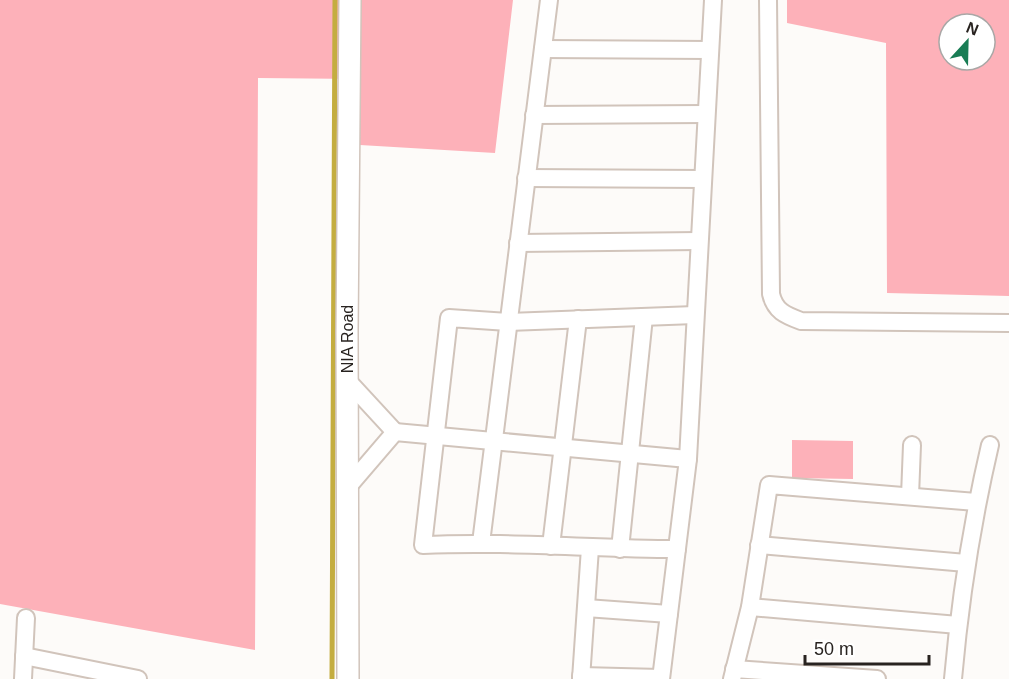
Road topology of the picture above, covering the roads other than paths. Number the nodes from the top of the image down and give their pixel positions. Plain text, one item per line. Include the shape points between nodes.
1 (350, 0) edge
2 (549, 0) edge
3 (713, 0) edge
4 (768, 0) edge
5 (543, 48) junction
6 (710, 50) junction
7 (706, 114) junction
8 (534, 115) junction
9 (526, 178) junction
10 (703, 179) junction
11 (699, 241) junction
12 (518, 243) junction
13 (695, 315) junction
14 (644, 317) junction
15 (578, 320) junction
16 (508, 322) junction
17 (1009, 323) edge
18 (347, 380) junction
19 (395, 432) junction
20 (436, 434) junction
21 (493, 440) junction
22 (912, 445) dead end
23 (990, 445) dead end
24 (564, 447) junction
25 (630, 453) junction
26 (688, 459) junction
27 (348, 488) junction
28 (910, 496) junction
29 (976, 502) junction
30 (481, 543) junction
31 (759, 545) junction
32 (551, 546) junction
33 (590, 548) junction
34 (620, 549) junction
35 (677, 549) junction
36 (966, 563) junction
37 (750, 607) junction
38 (586, 608) junction
39 (669, 614) junction
40 (26, 618) dead end
41 (958, 625) junction
42 (24, 656) junction
43 (733, 674) edge
44 (581, 678) edge
45 (23, 679) edge
46 (138, 679) edge
47 (348, 679) edge
48 (661, 679) edge
49 (877, 679) edge
50 (953, 679) edge

1 - 18 street, NIA Road
2 - 5 street
3 - 6 street
4 - 17 street via 773,303 781,313 801,321
5 - 6 street
5 - 8 street
6 - 7 street
7 - 8 street
7 - 10 street
8 - 9 street
9 - 10 street
9 - 12 street
10 - 11 street
11 - 12 street
11 - 13 street
12 - 16 street
13 - 14 street
13 - 26 street
14 - 15 street
14 - 25 street
15 - 16 street
15 - 24 street
16 - 20 street via 449,318
16 - 21 street
18 - 19 street
18 - 27 street, NIA Road
19 - 20 street
19 - 27 street
20 - 21 street
20 - 30 street via 423,545
21 - 24 street
21 - 30 street
22 - 28 street
23 - 29 street
24 - 25 street
24 - 32 street
25 - 26 street
25 - 34 street
26 - 35 street
27 - 47 street, NIA Road
28 - 29 street
28 - 31 street via 769,485
29 - 36 street
30 - 32 street
31 - 36 street
31 - 37 street
32 - 33 street
33 - 34 street
33 - 38 street
34 - 35 street
35 - 39 street
36 - 41 street
37 - 41 street
37 - 43 street
38 - 39 street
38 - 44 street
39 - 48 street
40 - 42 street
41 - 50 street
42 - 45 street
42 - 46 street
43 - 49 street
44 - 48 street

